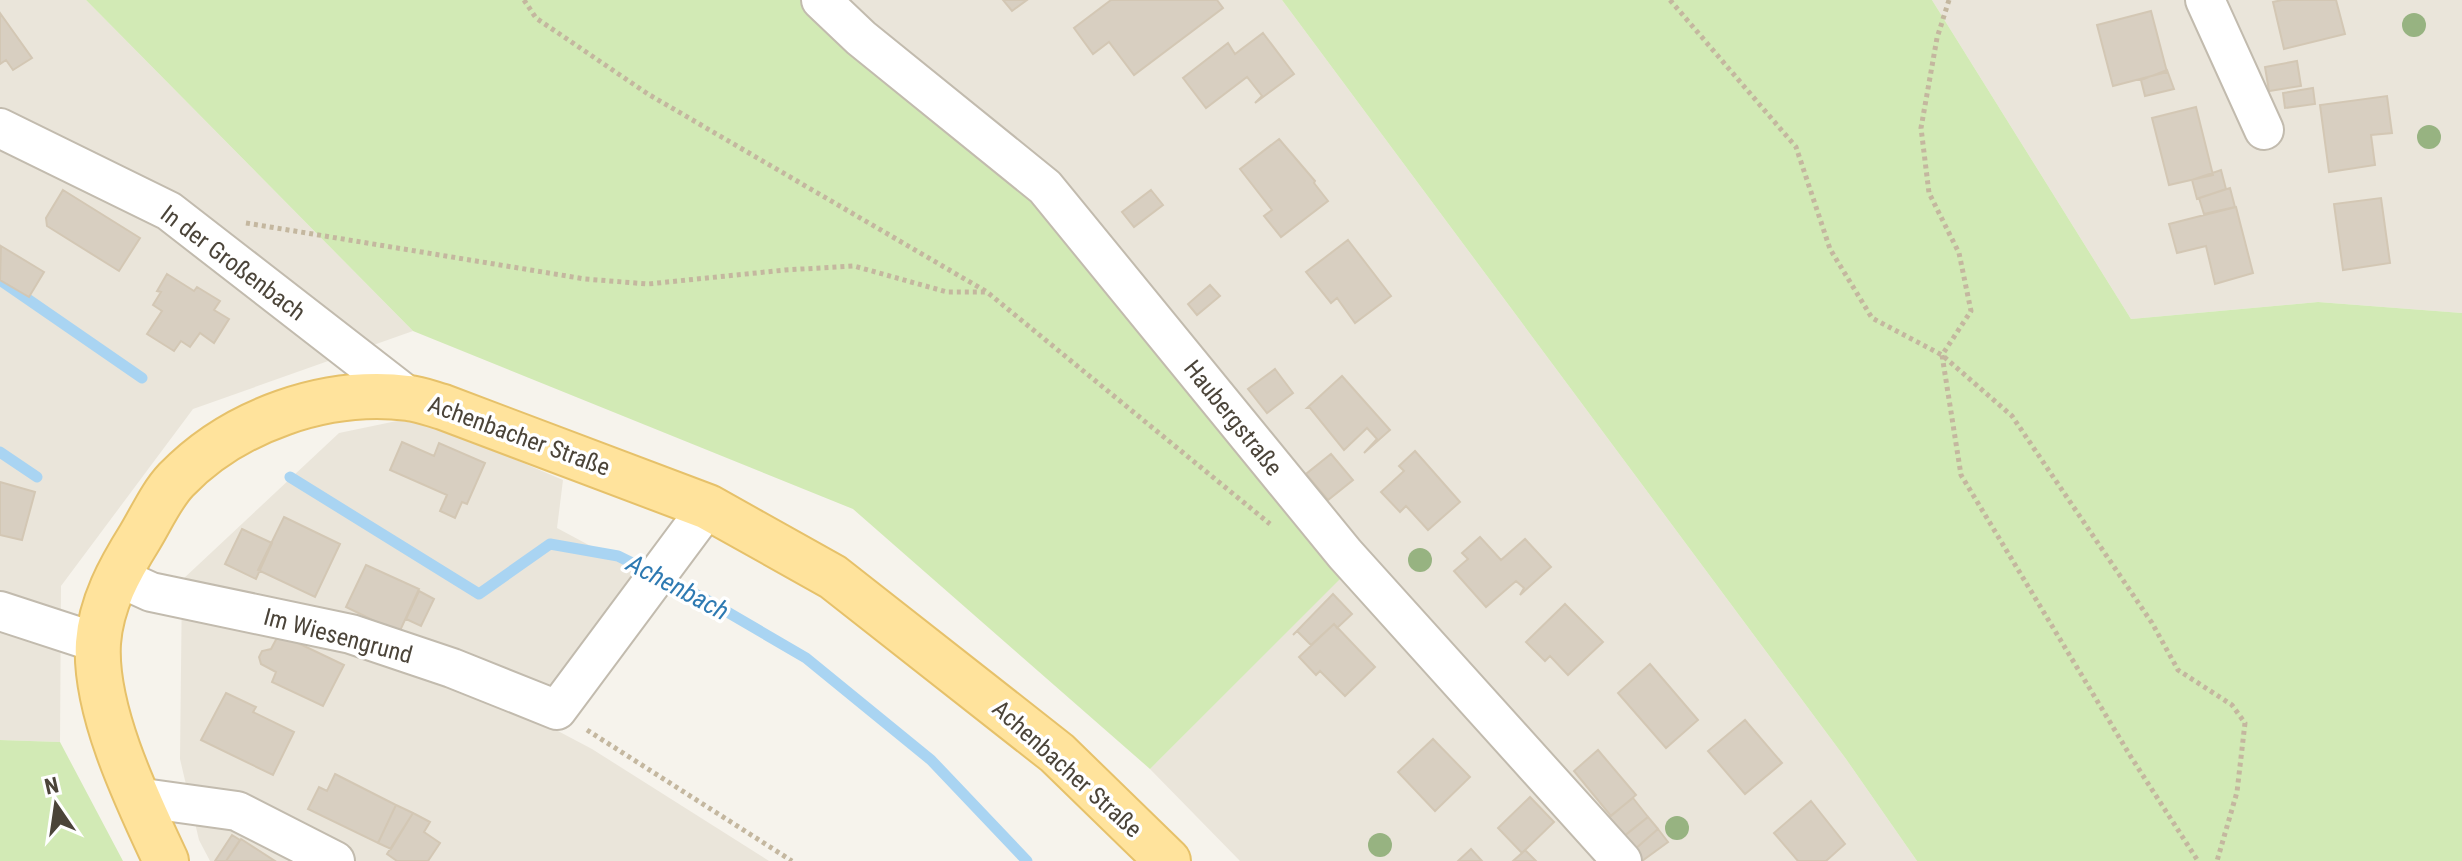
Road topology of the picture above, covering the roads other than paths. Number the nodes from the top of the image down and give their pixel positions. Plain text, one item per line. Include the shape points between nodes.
1 (821, 0) edge
2 (2205, 0) edge
3 (0, 128) edge
4 (2264, 130) dead end
5 (410, 398) junction
6 (708, 507) junction
7 (116, 576) junction
8 (0, 611) edge
9 (98, 643) junction
10 (136, 797) junction
11 (166, 861) edge
12 (335, 861) edge
13 (1168, 861) edge
14 (1622, 861) edge

1 - 14 street, Haubergstraße via 1045,187 1345,554
2 - 4 street
3 - 5 street, In der Großenbach via 169,211
5 - 6 main road, Achenbacher Straße via 495,424
5 - 7 main road, Achenbacher Straße via 333,399 268,418 217,445 174,482
6 - 7 street, Im Wiesengrund via 557,710 351,634 151,592
6 - 13 main road, Achenbacher Straße via 833,577 1057,753
7 - 9 main road, Achenbacher Straße
8 - 9 street
9 - 10 main road, Achenbacher Straße via 109,717
10 - 11 main road, Achenbacher Straße
10 - 12 street via 237,811

